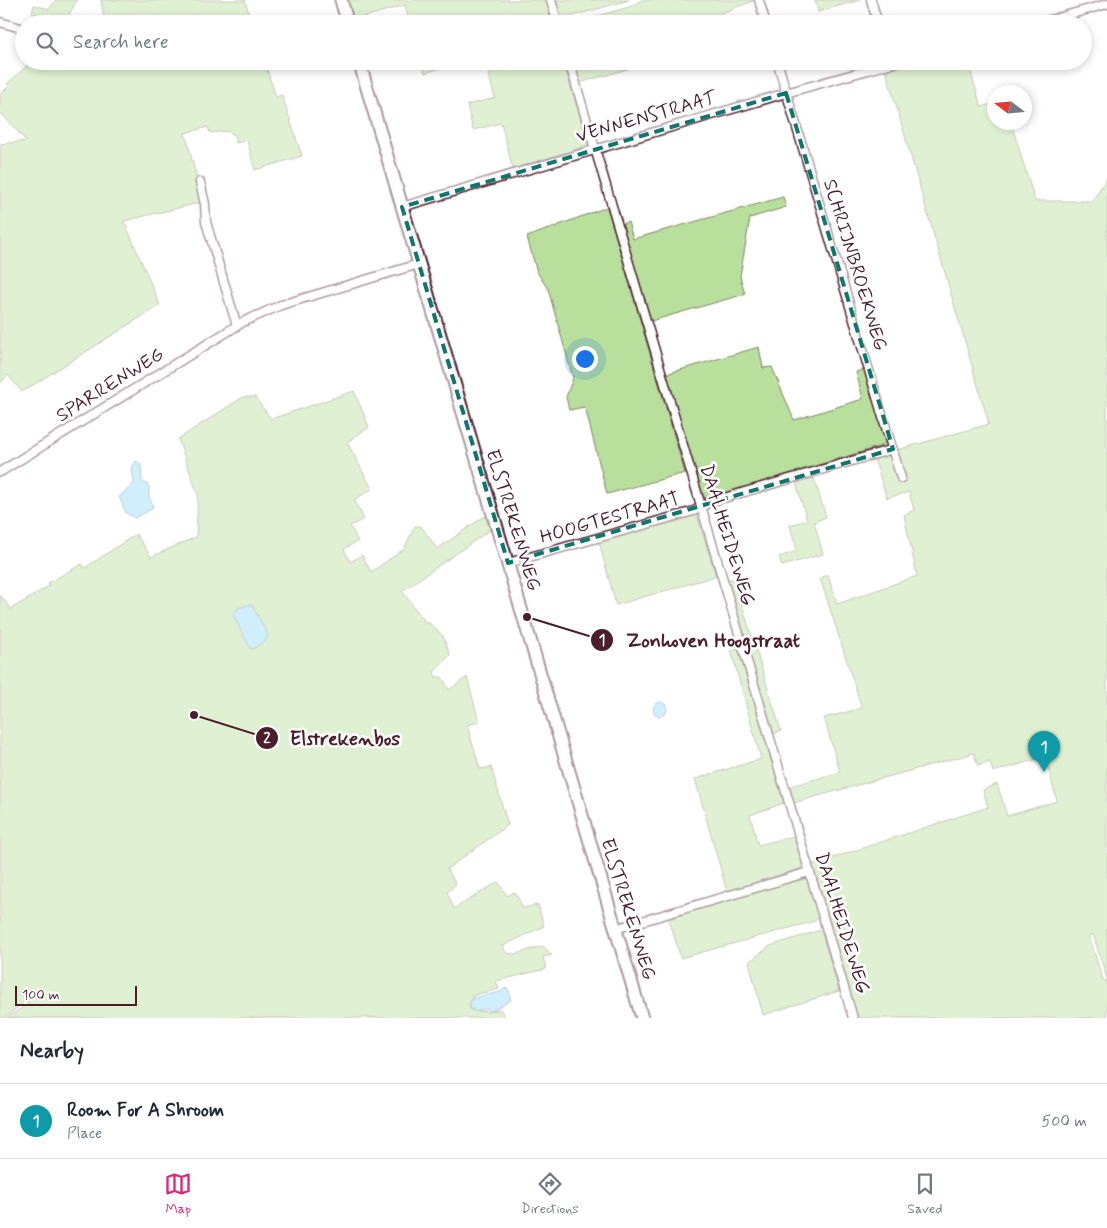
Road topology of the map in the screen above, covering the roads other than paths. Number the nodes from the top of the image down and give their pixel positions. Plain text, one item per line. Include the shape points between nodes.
1 (341, 0) edge
2 (551, 0) edge
3 (759, 0) edge
4 (871, 0) edge
5 (1107, 4) edge
6 (345, 15) edge
7 (555, 15) edge
8 (763, 15) edge
9 (875, 15) edge
10 (1068, 15) edge
11 (0, 22) edge
12 (15, 26) edge
13 (362, 70) edge
14 (572, 70) edge
15 (780, 70) edge
16 (866, 70) edge
17 (786, 93) junction
18 (595, 149) junction
19 (200, 182) dead end
20 (402, 207) junction
21 (419, 264) junction
22 (237, 326) junction
23 (893, 449) junction
24 (0, 472) edge
25 (901, 478) dead end
26 (701, 506) junction
27 (508, 564) junction
28 (809, 872) junction
29 (616, 929) junction
30 (642, 1018) edge
31 (853, 1018) edge

1 - 6 street
2 - 7 street
3 - 8 street
4 - 9 street
5 - 10 street
11 - 12 street
13 - 20 street, ELSTREKENWEG
14 - 18 street, DAALHEIDEWEG
15 - 17 street, SCHRIJNBROEKWEG
16 - 17 street, VENNENSTRAAT
17 - 18 street, VENNENSTRAAT
17 - 23 street, SCHRIJNBROEKWEG
18 - 20 street, VENNENSTRAAT
18 - 26 street, DAALHEIDEWEG
19 - 22 street via 206,222
20 - 21 street, ELSTREKENWEG
21 - 22 street, SPARRENWEG via 281,305
21 - 27 street, ELSTREKENWEG
22 - 24 street, SPARRENWEG
23 - 25 street, SCHRIJNBROEKWEG
23 - 26 street, HOOGTESTRAAT
26 - 27 street, HOOGTESTRAAT via 694,511
26 - 28 street, DAALHEIDEWEG
27 - 29 street, ELSTREKENWEG
28 - 29 street
28 - 31 street, DAALHEIDEWEG
29 - 30 street, ELSTREKENWEG

